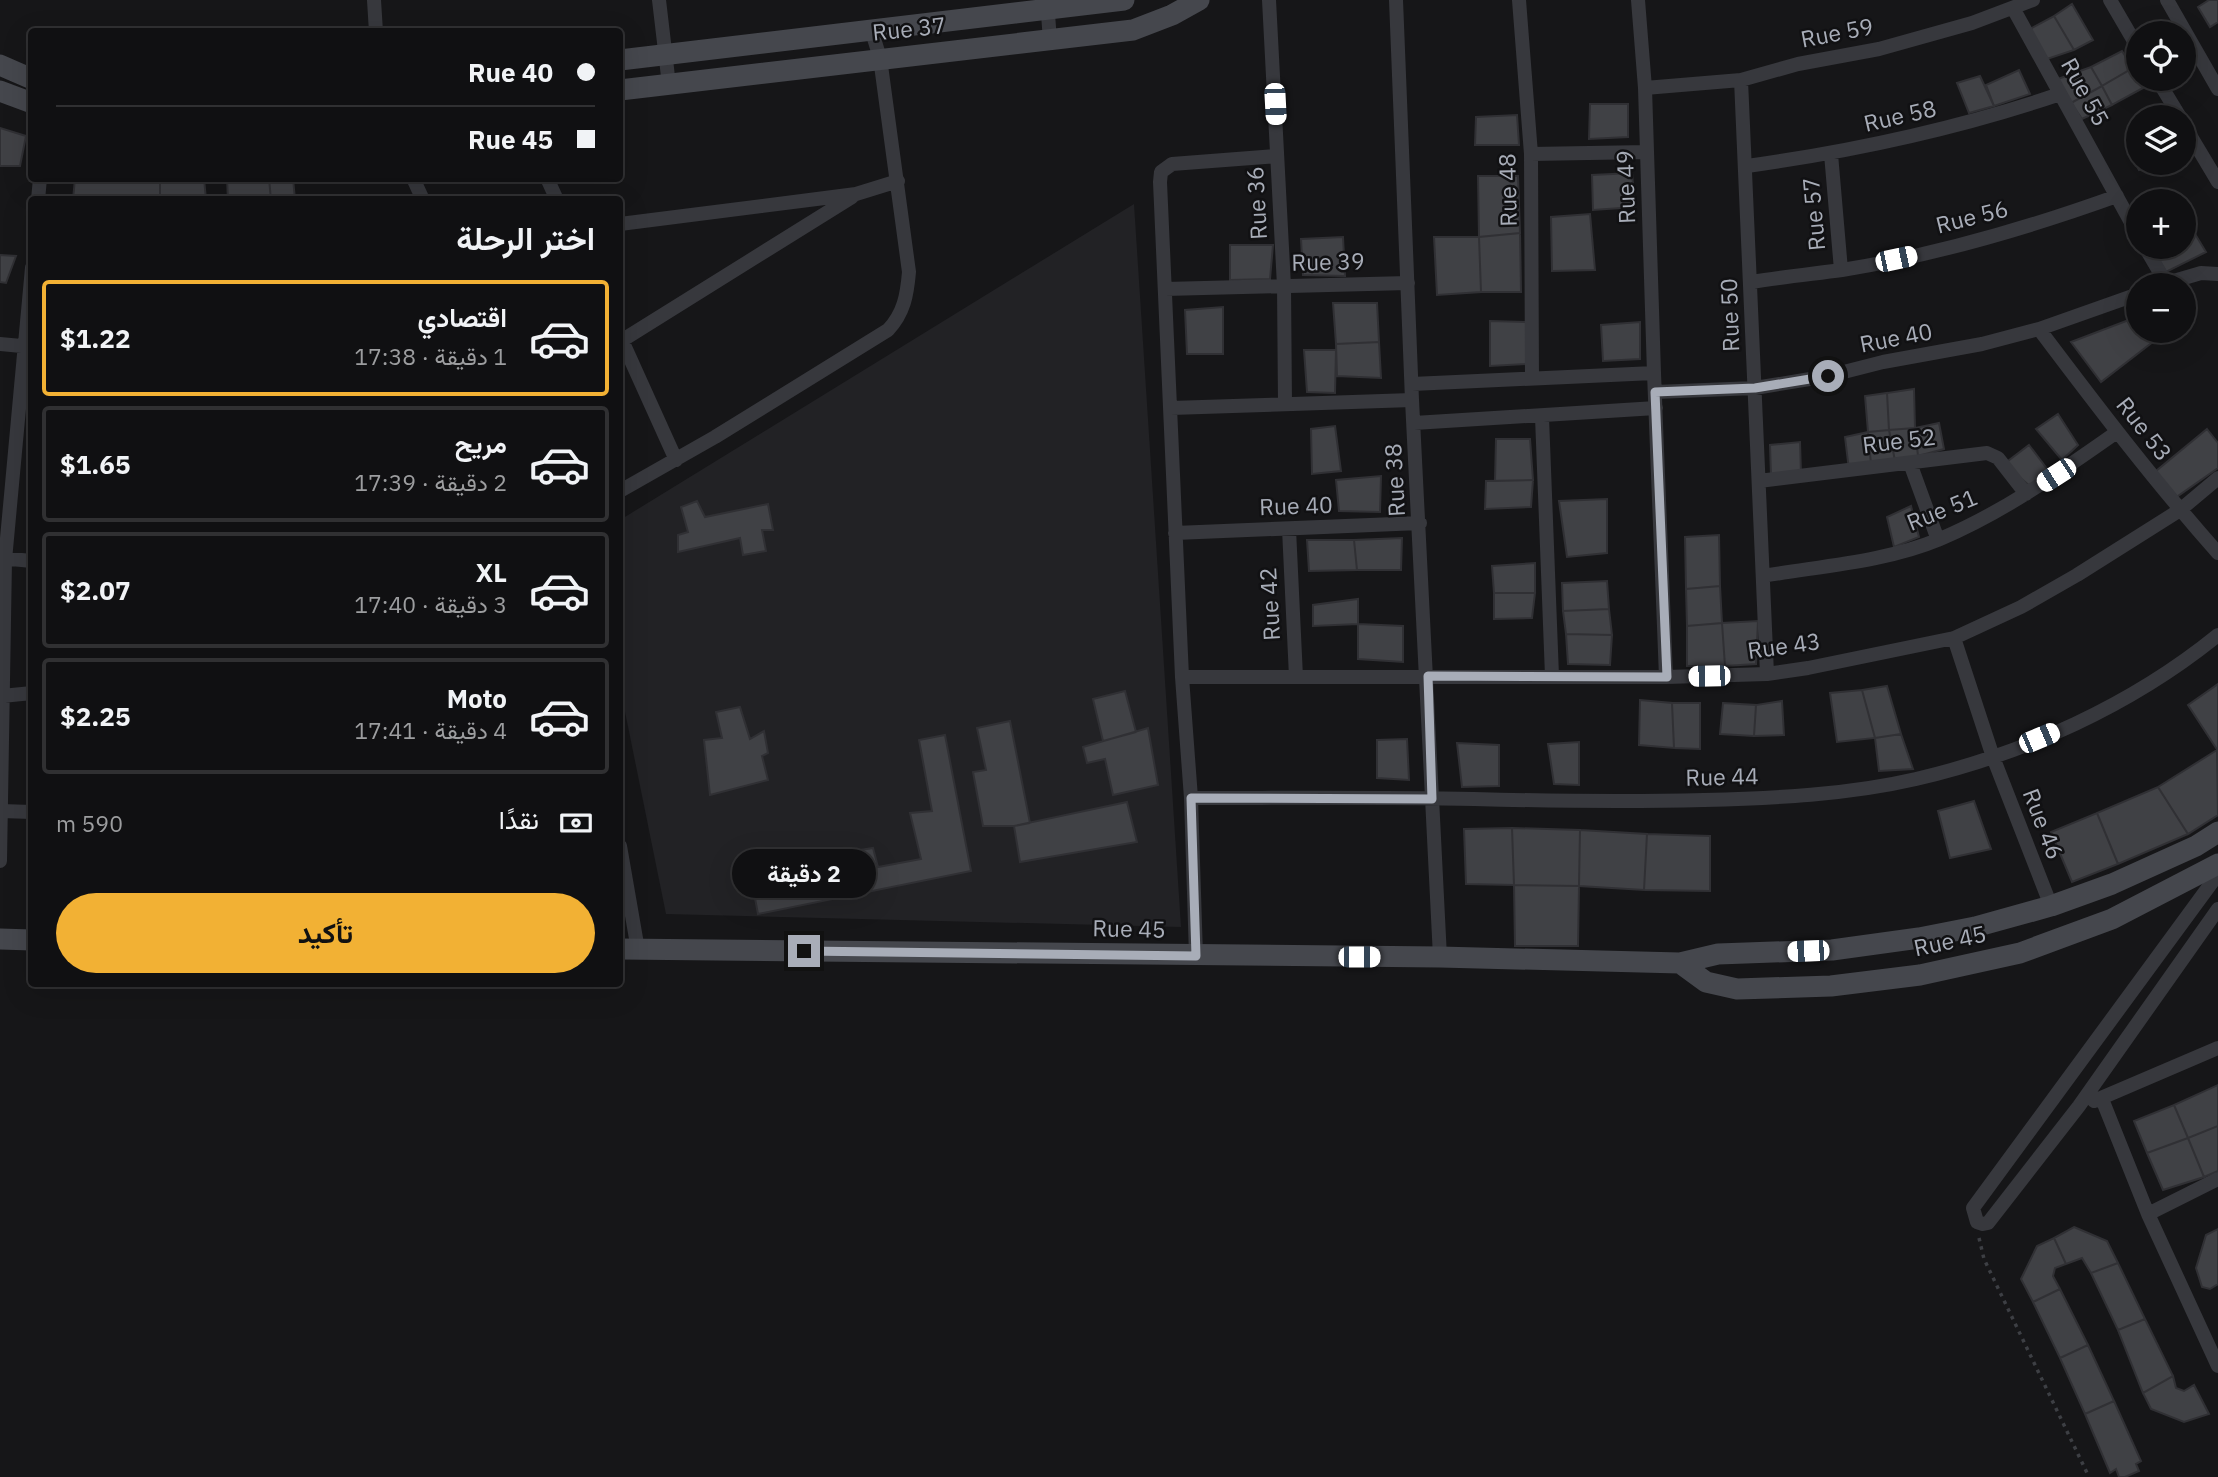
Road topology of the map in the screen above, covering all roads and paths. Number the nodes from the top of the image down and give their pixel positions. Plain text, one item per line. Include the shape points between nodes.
1 (374, 0) edge
2 (659, 0) edge
3 (1124, 0) edge
4 (1199, 0) edge
5 (1269, 0) edge
6 (1396, 0) edge
7 (1519, 0) edge
8 (1638, 0) edge
9 (2033, 0) edge
10 (2110, 0) edge
11 (2167, 0) edge
12 (1048, 5) edge
13 (2013, 8) junction
14 (2126, 27) edge
15 (376, 28) edge
16 (872, 32) junction
17 (1050, 41) junction
18 (665, 55) junction
19 (880, 58) junction
20 (623, 60) edge
21 (0, 65) edge
22 (28, 77) edge
23 (1741, 80) junction
24 (669, 85) junction
25 (1645, 88) junction
26 (2218, 89) edge
27 (0, 90) edge
28 (623, 90) edge
29 (2060, 94) junction
30 (28, 101) edge
31 (2196, 145) edge
32 (1647, 152) junction
33 (1531, 154) junction
34 (1831, 154) junction
35 (1277, 156) junction
36 (1746, 166) junction
37 (898, 181) junction
38 (2218, 182) edge
39 (856, 194) junction
40 (2117, 196) junction
41 (2126, 213) edge
42 (623, 223) edge
43 (1841, 270) junction
44 (2196, 274) edge
45 (2218, 274) edge
46 (1752, 282) junction
47 (1408, 284) junction
48 (1284, 286) junction
49 (1165, 289) junction
50 (2126, 298) edge
51 (2039, 329) junction
52 (623, 337) edge
53 (0, 344) edge
54 (623, 345) edge
55 (28, 347) edge
56 (1654, 373) junction
57 (1532, 379) junction
58 (1412, 384) junction
59 (1755, 388) junction
60 (1655, 392) junction
61 (1412, 400) junction
62 (1285, 404) junction
63 (1171, 408) junction
64 (1656, 408) junction
65 (1542, 416) junction
66 (1414, 423) junction
67 (2117, 432) junction
68 (676, 460) junction
69 (1910, 463) junction
70 (2218, 478) edge
71 (1759, 481) junction
72 (623, 489) edge
73 (2026, 494) junction
74 (2180, 510) junction
75 (1420, 523) junction
76 (1289, 529) junction
77 (1175, 533) junction
78 (1938, 540) junction
79 (2218, 553) edge
80 (3, 559) edge
81 (28, 561) edge
82 (1763, 576) junction
83 (2218, 635) edge
84 (1954, 638) junction
85 (1767, 674) junction
86 (1428, 676) junction
87 (1552, 676) junction
88 (1182, 677) junction
89 (1296, 677) junction
90 (1667, 677) junction
91 (28, 693) edge
92 (2, 696) edge
93 (1993, 757) junction
94 (1191, 798) junction
95 (1432, 799) junction
96 (1, 811) edge
97 (28, 812) edge
98 (2218, 832) edge
99 (2196, 846) junction
100 (0, 861) edge
101 (2214, 877) edge
102 (623, 880) edge
103 (2050, 906) junction
104 (2218, 909) edge
105 (0, 939) edge
106 (28, 940) edge
107 (629, 949) edge
108 (1196, 956) junction
109 (1440, 957) junction
110 (1680, 964) junction
111 (2218, 1048) edge
112 (2102, 1099) junction
113 (2047, 1105) junction
114 (2079, 1105) junction
115 (2067, 1120) junction
116 (2218, 1179) edge
117 (2148, 1214) junction
118 (1978, 1222) junction
119 (2218, 1366) edge
120 (2089, 1477) edge

1 - 15 street
2 - 18 street
3 - 12 street, Rue 37
4 - 17 street, Rue 37 via 1133,30
5 - 35 street, Rue 36
6 - 47 street, Rue 38
7 - 33 street, Rue 48
8 - 25 street, Rue 49
9 - 13 street, Rue 59
10 - 14 street
11 - 26 street
12 - 16 street, Rue 37
12 - 17 street
13 - 23 street, Rue 59 via 1889,47
13 - 29 street, Rue 55
16 - 18 street, Rue 37
16 - 19 street
17 - 19 street, Rue 37
18 - 20 street, Rue 37
18 - 24 street
19 - 24 street, Rue 37
19 - 37 street
21 - 22 street
23 - 25 street, Rue 59
23 - 36 street, Rue 50
24 - 28 street, Rue 37
25 - 32 street, Rue 49
27 - 30 street
29 - 34 street, Rue 58 via 1952,127
29 - 40 street, Rue 55
31 - 38 street
32 - 33 street
32 - 56 street, Rue 49
33 - 57 street, Rue 48
34 - 36 street, Rue 58
34 - 43 street, Rue 57
35 - 48 street, Rue 36
35 - 49 street via 1165,167 1160,182
36 - 46 street, Rue 50
37 - 39 street
37 - 68 street via 909,272 899,319
39 - 42 street
39 - 52 street
40 - 41 street, Rue 55
40 - 43 street, Rue 56 via 2033,225
43 - 46 street, Rue 56
44 - 45 street
46 - 59 street, Rue 50
47 - 48 street, Rue 39
47 - 58 street, Rue 38
48 - 49 street, Rue 39
48 - 62 street, Rue 36
49 - 63 street
50 - 51 street, Rue 40
51 - 59 street, Rue 40
51 - 67 street, Rue 53
53 - 55 street
54 - 68 street
55 - 80 street
56 - 57 street
56 - 60 street
57 - 58 street
58 - 61 street, Rue 38
59 - 60 street, Rue 40
59 - 71 street, Rue 50
60 - 64 street
61 - 62 street
61 - 66 street, Rue 38
62 - 63 street
63 - 77 street
64 - 65 street
64 - 90 street
65 - 66 street
65 - 87 street
66 - 75 street, Rue 38
67 - 73 street, Rue 51
67 - 74 street, Rue 53
68 - 72 street
69 - 71 street, Rue 52
69 - 73 street, Rue 52 via 1994,454
69 - 78 street
70 - 74 street, Rue 43
71 - 82 street, Rue 50
73 - 78 street, Rue 51
74 - 79 street, Rue 53
74 - 84 street, Rue 43 via 2021,607
75 - 76 street, Rue 40
75 - 86 street, Rue 38
76 - 77 street, Rue 40
76 - 89 street, Rue 42
77 - 88 street
78 - 82 street, Rue 51 via 1874,558
80 - 81 street
80 - 92 street
82 - 85 street, Rue 50
83 - 93 street, Rue 44 via 2144,686 2085,719
84 - 85 street, Rue 43
84 - 93 street, Rue 46
85 - 90 street, Rue 43
86 - 87 street, Rue 43
86 - 89 street, Rue 43
86 - 95 street, Rue 38
87 - 90 street, Rue 43
88 - 89 street, Rue 43
88 - 94 street
91 - 92 street
92 - 96 street
93 - 95 street, Rue 44 via 1916,779 1778,798
93 - 103 street, Rue 46
94 - 95 street, Rue 44
94 - 108 street
95 - 109 street, Rue 38
96 - 97 street
96 - 100 street
98 - 99 street, Rue 45
99 - 101 street
99 - 103 street, Rue 45
101 - 110 street, Rue 45 via 2020,953 1920,975 1831,986 1737,989 1706,982
101 - 113 street
102 - 107 street
103 - 110 street, Rue 45 via 1919,938 1832,950 1718,954
104 - 114 street
105 - 106 street
107 - 108 street, Rue 45
108 - 109 street, Rue 45
109 - 110 street, Rue 45
111 - 112 street
112 - 114 street
112 - 117 street
113 - 115 street
113 - 118 street via 1973,1208
114 - 115 street
115 - 118 street via 1988,1223
116 - 117 street
117 - 119 street
118 - 120 path via 1984,1259

